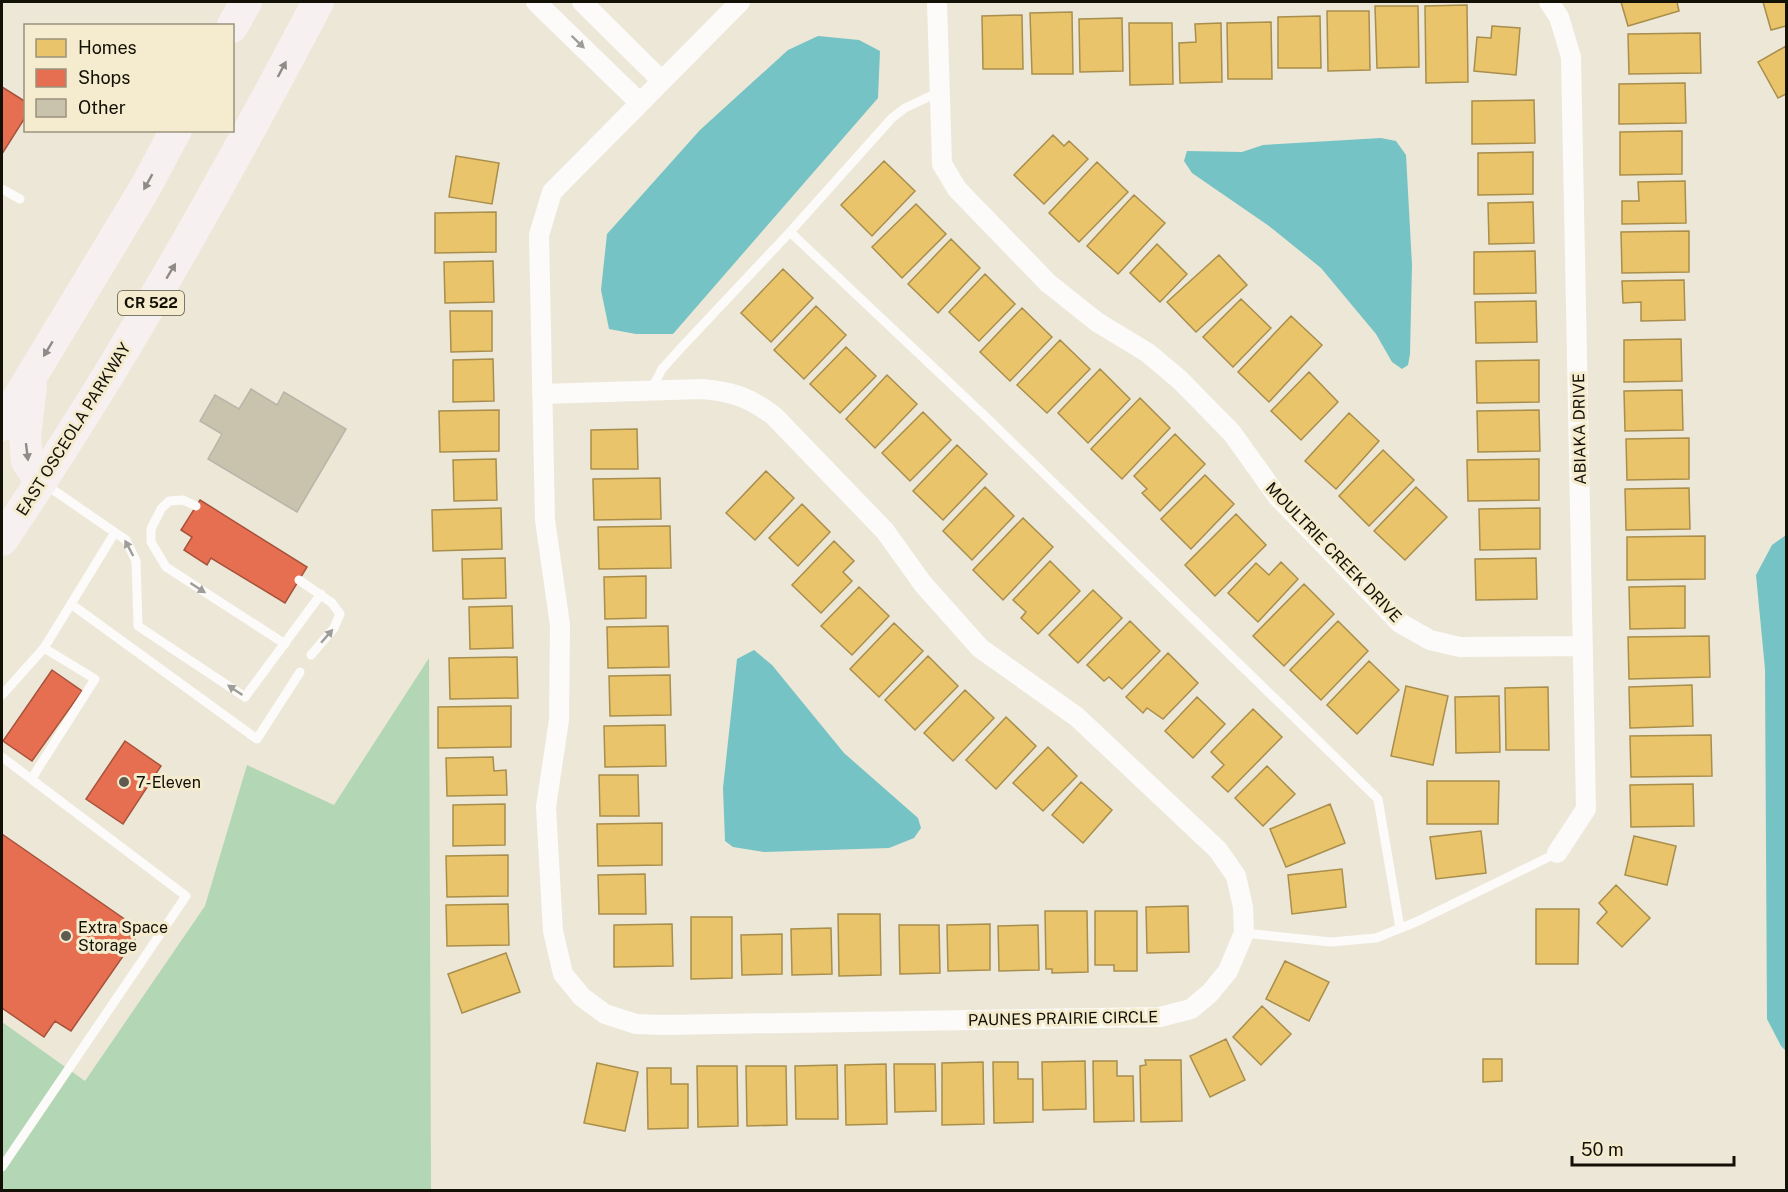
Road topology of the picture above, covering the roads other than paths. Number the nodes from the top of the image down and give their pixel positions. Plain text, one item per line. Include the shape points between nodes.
1 (246, 2) edge
2 (318, 2) edge
3 (536, 2) edge
4 (582, 2) edge
5 (740, 2) edge
6 (937, 2) edge
7 (1549, 2) edge
8 (234, 24) edge
9 (662, 81) junction
10 (939, 92) junction
11 (640, 103) junction
12 (175, 132) edge
13 (2, 189) edge
14 (20, 199) dead end
15 (790, 232) junction
16 (32, 377) junction
17 (651, 390) junction
18 (542, 394) junction
19 (2, 425) edge
20 (41, 482) junction
21 (196, 506) dead end
22 (114, 534) junction
23 (2, 540) edge
24 (300, 580) dead end
25 (321, 594) junction
26 (71, 604) junction
27 (285, 644) junction
28 (1583, 646) junction
29 (44, 648) junction
30 (311, 655) dead end
31 (300, 672) dead end
32 (2, 695) edge
33 (2, 757) edge
34 (32, 778) junction
35 (1557, 853) joint
36 (1400, 928) junction
37 (1244, 933) junction
38 (2, 1167) edge

1 - 8 main road
20 -> 2 main road, EAST OSCEOLA PARKWAY / CR 522 via 195,231
3 -> 11 street
4 - 9 street
5 - 9 street
6 - 10 street, MOULTRIE CREEK DRIVE
7 - 28 street, ABIAKA DRIVE via 1559,17 1571,57
9 - 11 street
10 - 15 lane via 892,118
10 - 28 street, MOULTRIE CREEK DRIVE via 942,164 957,189 1048,283 1180,380 1232,433 1276,496 1400,623 1430,640 1460,647
11 - 18 street, PAUNES PRAIRIE CIRCLE via 552,192 539,235
12 -> 16 main road
13 - 14 lane
15 - 17 lane via 680,348
15 - 36 lane via 1378,799
16 - 19 main road
16 -> 20 main road via 25,436 27,461
17 - 18 street, PAUNES PRAIRIE CIRCLE
17 - 37 street, PAUNES PRAIRIE CIRCLE via 728,392 753,400 774,416 885,531 923,584 980,648 1077,717 1218,850 1236,876
18 - 37 street, PAUNES PRAIRIE CIRCLE via 545,520 560,625 559,720 546,807 553,932 563,974 582,997 605,1014 653,1025 1160,1017 1191,1009 1210,993 1228,971
20 - 22 lane
20 - 23 main road, EAST OSCEOLA PARKWAY / CR 522
21 -> 27 lane via 183,500 170,501 156,516 151,542 166,567
22 - 26 lane
27 -> 22 lane via 245,697 138,626 136,561 126,540
24 - 25 lane
25 - 27 lane
30 -> 25 lane via 334,628 340,614
26 - 29 lane
26 - 31 lane via 257,740
28 - 35 street, ABIAKA DRIVE via 1586,809
29 - 32 lane
29 - 34 lane via 95,679
33 - 34 lane
34 - 38 lane via 186,896
35 - 36 lane
36 - 37 lane via 1376,938 1350,942

